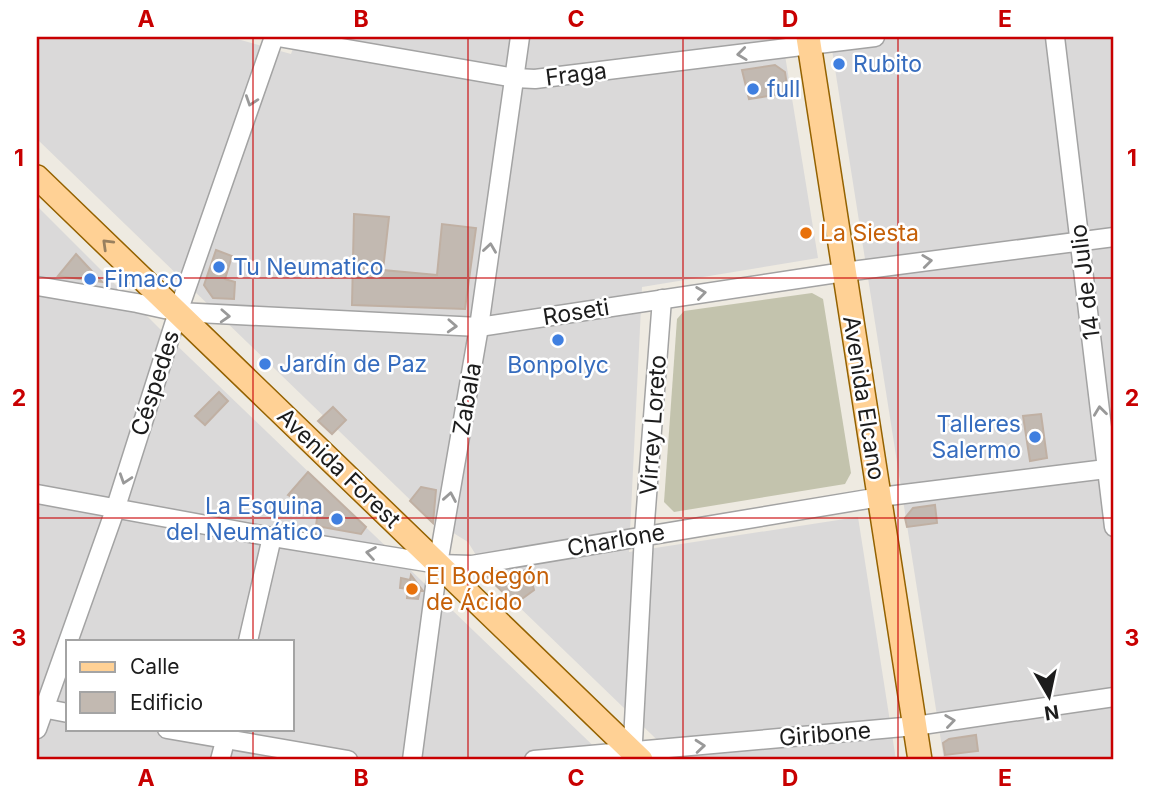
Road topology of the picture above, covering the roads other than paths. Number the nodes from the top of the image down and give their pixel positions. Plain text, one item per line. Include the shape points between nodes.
1 (276, 37) edge
2 (520, 37) edge
3 (875, 37) edge
4 (1055, 37) edge
5 (809, 41) edge
6 (515, 78) junction
7 (37, 177) edge
8 (1114, 237) edge
9 (1080, 242) junction
10 (845, 272) junction
11 (37, 286) edge
12 (662, 299) junction
13 (178, 312) junction
14 (479, 327) junction
15 (1111, 468) edge
16 (37, 494) edge
17 (880, 497) junction
18 (115, 510) junction
19 (1114, 527) edge
20 (644, 535) junction
21 (272, 537) junction
22 (438, 564) junction
23 (248, 640) edge
24 (1114, 697) edge
25 (40, 708) edge
26 (66, 713) edge
27 (915, 726) junction
28 (37, 729) edge
29 (179, 730) edge
30 (227, 734) edge
31 (635, 757) edge
32 (220, 760) edge
33 (348, 760) edge
34 (412, 760) edge
35 (534, 760) edge
36 (920, 760) edge

1 - 6 street, Fraga
1 -> 13 street, Céspedes
2 - 6 street, Zabala
3 - 5 street, Fraga
4 - 9 street, 14 de Julio
5 -> 6 street, Fraga
5 - 10 main road, Avenida Elcano
14 -> 6 street, Zabala
13 -> 7 main road, Avenida Forest
8 - 9 street, Roseti
10 -> 9 street, Roseti
15 -> 9 street, 14 de Julio
12 -> 10 street, Roseti
10 - 17 main road, Avenida Elcano
11 - 13 street, Roseti
12 - 14 street, Roseti
12 - 20 street, Virrey Loreto
13 -> 14 street, Roseti
13 -> 18 street, Céspedes
13 - 22 main road, Avenida Forest
22 -> 14 street, Zabala
15 - 17 street, Charlone
15 - 19 street, 14 de Julio
16 - 18 street, Charlone
17 - 20 street, Charlone
17 - 27 main road, Avenida Elcano
18 - 21 street, Charlone
18 - 25 street, Céspedes
20 - 22 street, Charlone via 472,565
20 - 31 street, Virrey Loreto
22 -> 21 street, Charlone
21 - 23 street
22 - 31 main road, Avenida Forest
22 - 34 street, Zabala
27 -> 24 street, Giribone
25 - 26 street
25 - 28 street, Céspedes
31 -> 27 street, Giribone
27 - 36 main road, Avenida Elcano
29 - 30 street
30 - 32 street
30 - 33 street
31 - 35 street, Giribone

